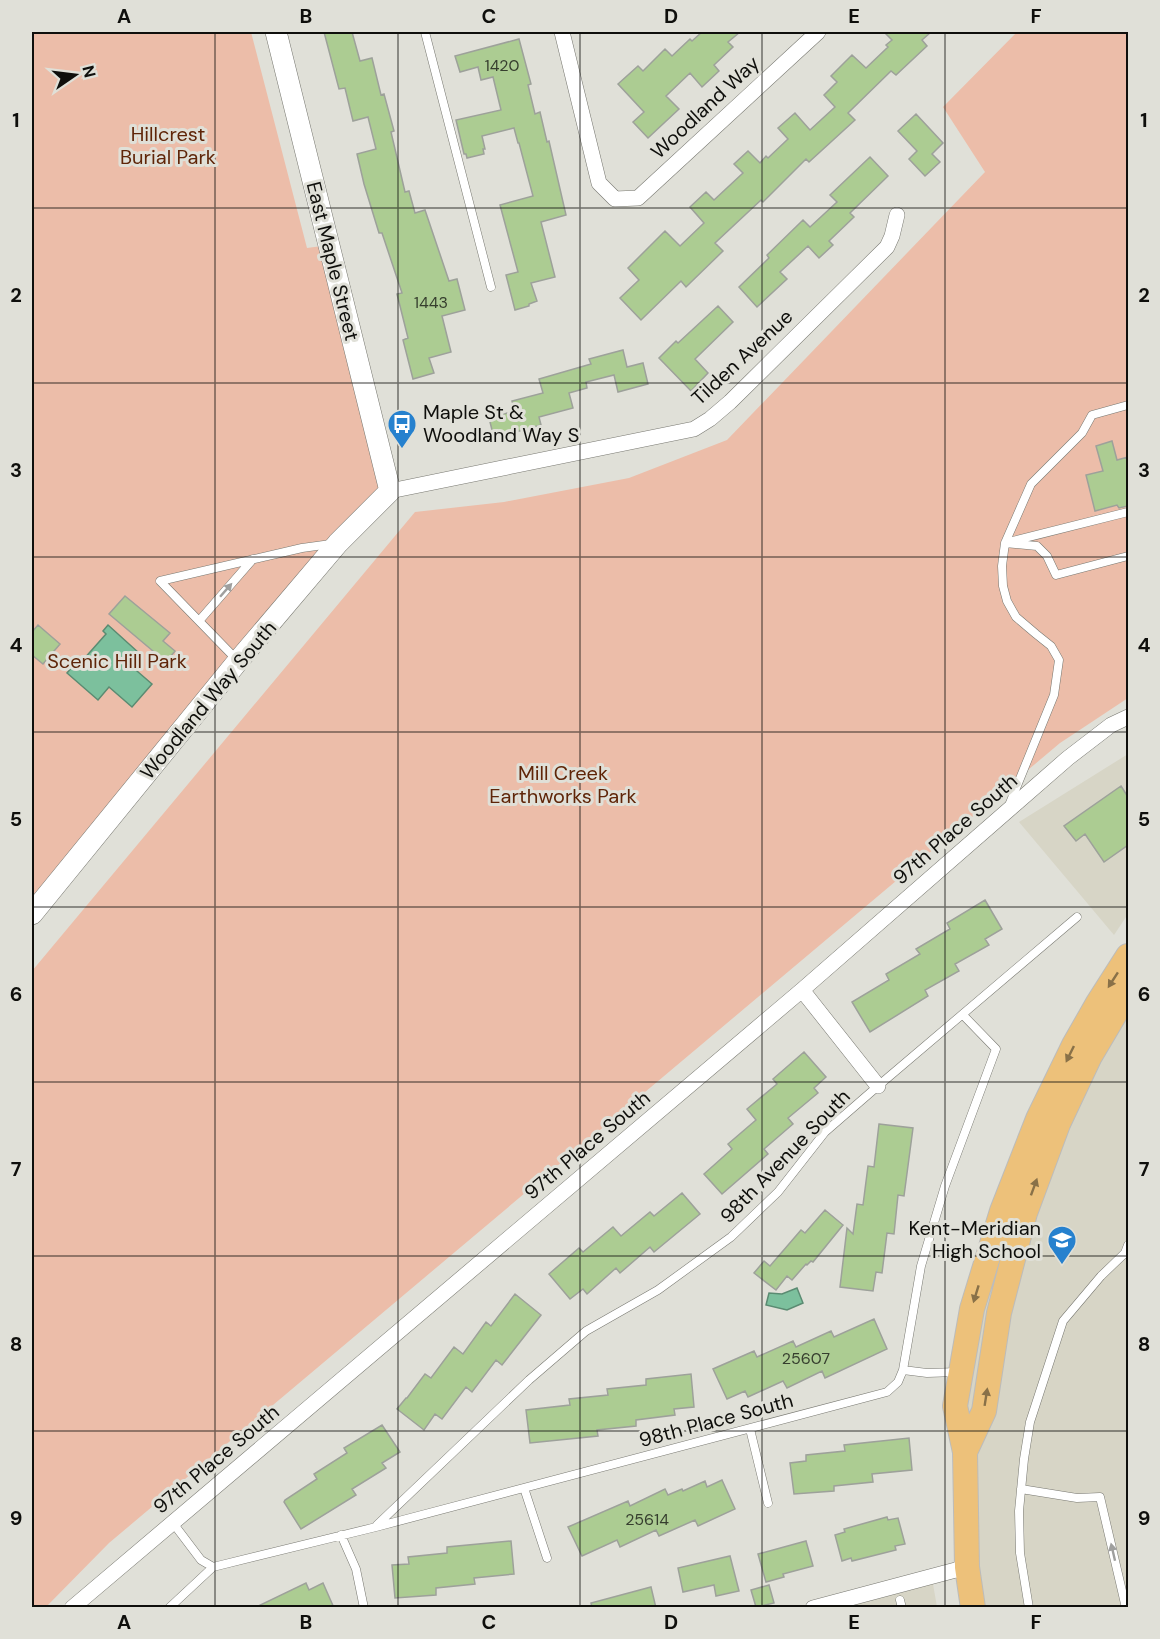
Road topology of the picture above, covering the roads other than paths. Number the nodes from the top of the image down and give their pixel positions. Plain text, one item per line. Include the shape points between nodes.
1 (276, 32) edge
2 (425, 32) edge
3 (562, 32) edge
4 (818, 32) edge
5 (897, 215) dead end
6 (491, 287) dead end
7 (1128, 405) edge
8 (390, 491) junction
9 (1128, 512) edge
10 (338, 543) junction
11 (1005, 543) junction
12 (1128, 556) edge
13 (253, 559) junction
14 (199, 621) junction
15 (238, 661) junction
16 (1128, 717) edge
17 (1008, 810) junction
18 (32, 914) edge
19 (1077, 916) dead end
20 (1128, 957) edge
21 (802, 990) junction
22 (1128, 992) edge
23 (1114, 1012) edge
24 (963, 1015) junction
25 (878, 1086) junction
26 (1128, 1246) edge
27 (903, 1370) junction
28 (961, 1372) junction
29 (750, 1429) junction
30 (965, 1452) junction
31 (524, 1488) junction
32 (1021, 1489) junction
33 (768, 1503) dead end
34 (173, 1523) junction
35 (376, 1527) junction
36 (341, 1535) junction
37 (547, 1558) dead end
38 (213, 1567) junction
39 (967, 1567) junction
40 (72, 1608) edge
41 (169, 1608) edge
42 (364, 1608) edge
43 (813, 1608) edge
44 (973, 1608) edge
45 (1029, 1608) edge
46 (1126, 1608) edge

1 - 8 street, East Maple Street
2 - 6 lane
3 - 4 street, Woodland Way via 599,183 615,200 638,198
5 - 8 street, Tilden Avenue via 887,246 730,402 694,429
7 - 11 lane via 1092,415 1082,433 1031,484
8 - 10 street, Woodland Way South
9 - 11 lane
10 - 13 lane
10 - 15 street, Woodland Way South
11 - 12 lane via 1037,546 1056,575
11 - 17 lane via 1002,566 1007,601 1016,617 1051,646 1059,660 1054,695
14 -> 13 lane
13 - 14 lane via 160,581
14 - 15 lane
15 - 18 street, Woodland Way South
16 - 17 street, 97th Place South via 1077,752
17 - 21 street, 97th Place South
19 - 24 lane, 98th Avenue South
20 -> 23 main road
21 - 25 street
21 - 34 street, 97th Place South
22 - 23 main road
23 -> 28 main road via 1074,1045 1038,1119 1002,1211 972,1309
30 -> 23 main road via 984,1411 999,1312 1025,1213 1058,1124
24 - 25 lane, 98th Avenue South
24 - 27 lane, 98th Place South via 996,1049 945,1186 921,1266
25 - 35 lane, 98th Avenue South via 825,1132 778,1192 731,1237 658,1290 586,1331 529,1380
26 - 32 lane via 1063,1322 1030,1422
27 - 28 lane
27 - 29 lane, 98th Place South via 898,1382 887,1392
28 - 30 main road via 955,1406
29 - 31 lane, 98th Place South
29 - 33 lane
30 - 39 main road
31 - 35 lane, 98th Place South
31 - 37 lane
32 - 45 lane via 1020,1553
46 -> 32 lane via 1100,1497 1077,1498
34 - 38 lane via 201,1560
34 - 40 street, 97th Place South
35 - 36 lane, 98th Place South
36 - 38 lane, 98th Place South
36 - 42 lane via 356,1569
38 - 41 lane
39 - 43 street
39 - 44 main road

